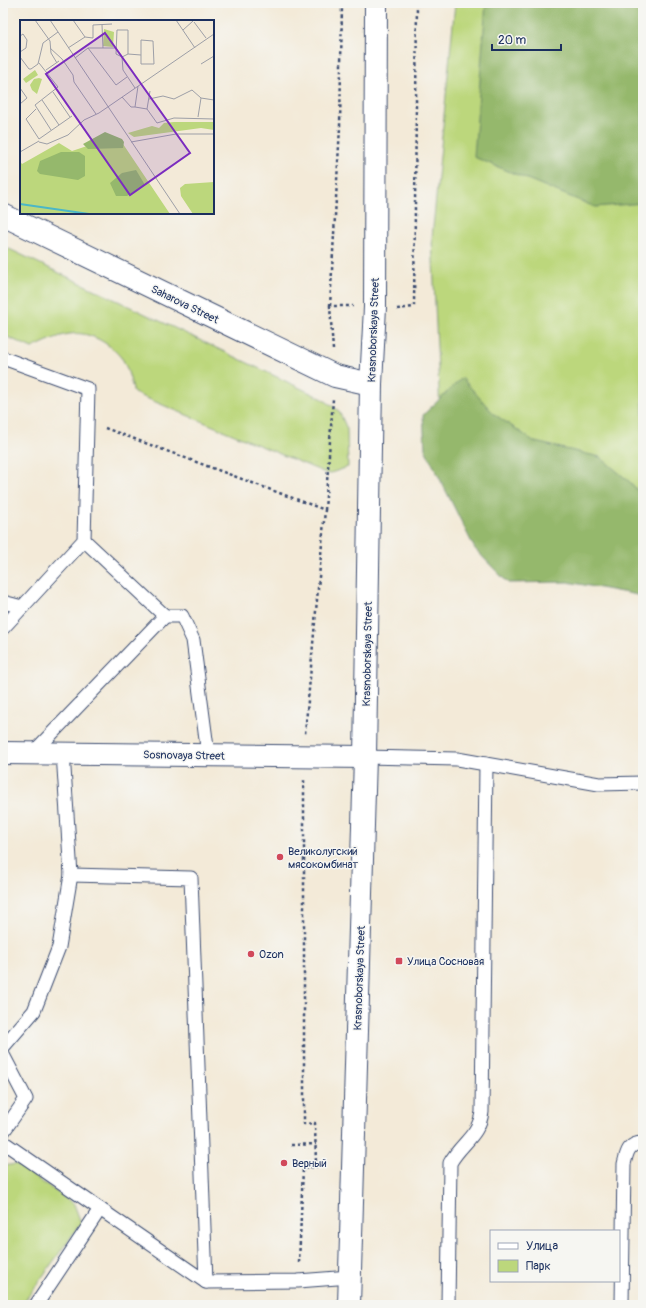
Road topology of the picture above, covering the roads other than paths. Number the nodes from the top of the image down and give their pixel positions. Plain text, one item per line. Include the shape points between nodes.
1 (376, 3) edge
2 (3, 215) edge
3 (3, 358) edge
4 (371, 384) junction
5 (84, 540) junction
6 (3, 602) edge
7 (22, 607) junction
8 (165, 616) junction
9 (3, 628) edge
10 (3, 753) edge
11 (33, 753) junction
12 (63, 753) junction
13 (208, 755) junction
14 (365, 757) junction
15 (486, 764) junction
16 (643, 783) edge
17 (71, 875) junction
18 (3, 1046) edge
19 (3, 1055) edge
20 (3, 1132) edge
21 (3, 1142) edge
22 (643, 1142) edge
23 (100, 1209) junction
24 (350, 1277) junction
25 (206, 1282) junction
26 (36, 1305) edge
27 (350, 1305) edge
28 (448, 1305) edge
29 (622, 1305) edge

1 - 4 street, Krasnoborskaya Street via 375,307
2 - 4 street, Saharova Street via 335,376
3 - 5 lane via 88,389
4 - 14 street, Krasnoborskaya Street
5 - 7 lane
5 - 8 lane
6 - 7 lane
7 - 9 lane
8 - 11 lane
8 - 13 lane via 182,616 193,640
10 - 11 street, Sosnovaya Street
11 - 12 street, Sosnovaya Street
12 - 13 street, Sosnovaya Street
12 - 17 lane
13 - 14 street, Sosnovaya Street
14 - 15 lane via 457,759
14 - 24 street, Krasnoborskaya Street
15 - 16 lane via 599,784
15 - 28 lane via 482,1112 478,1129 459,1149 450,1164
17 - 18 lane via 59,947 34,1011
17 - 25 lane via 191,878
19 - 20 lane via 26,1099
21 - 23 lane
22 - 29 lane via 630,1147 624,1164
23 - 25 lane
23 - 26 lane
24 - 25 lane via 298,1281
24 - 27 street, Krasnoborskaya Street

